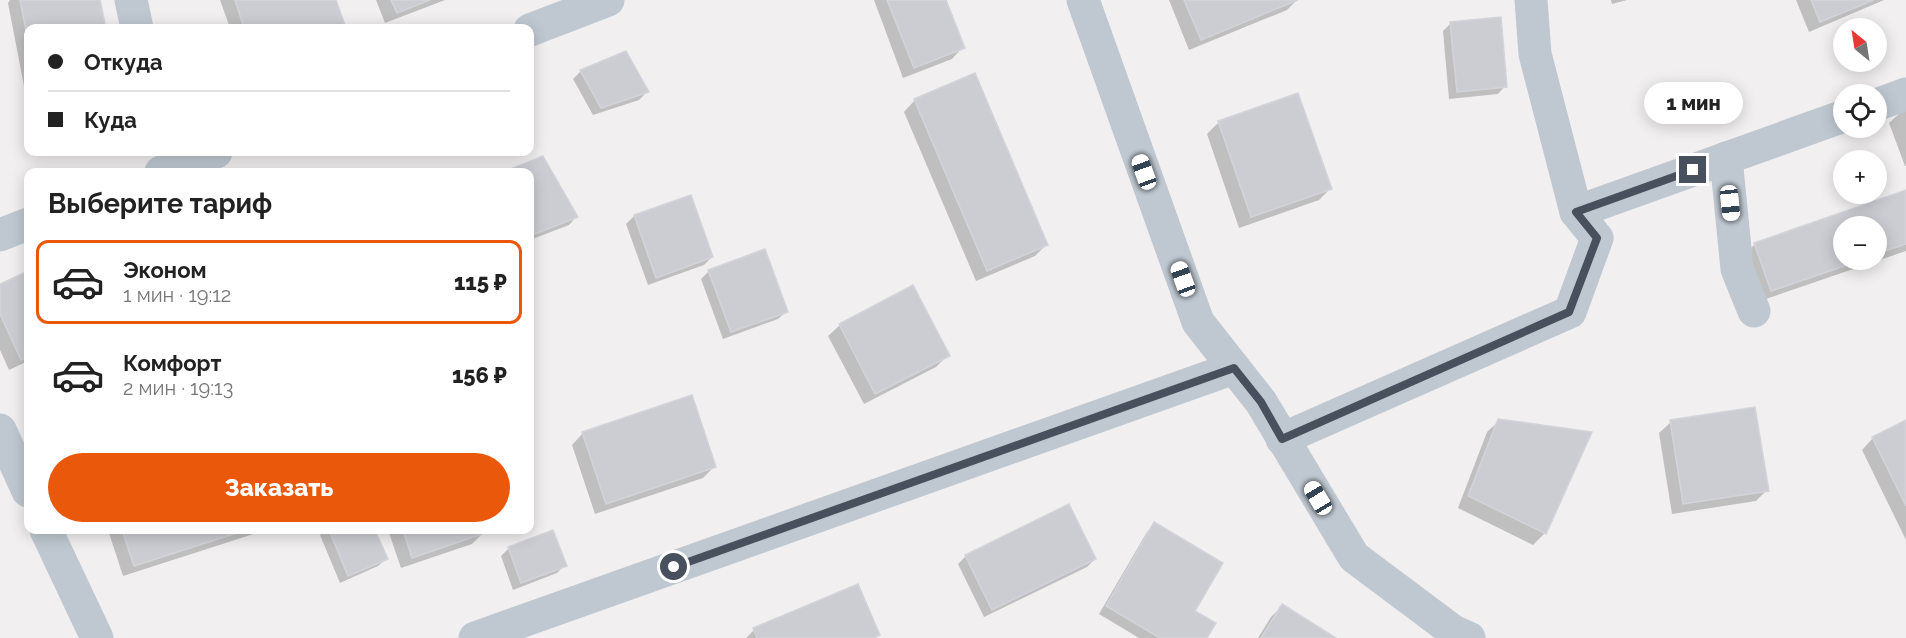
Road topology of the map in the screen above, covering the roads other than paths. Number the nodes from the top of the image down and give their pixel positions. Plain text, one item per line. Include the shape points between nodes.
1 (131, 0) edge
2 (608, 0) edge
3 (1083, 0) edge
4 (1531, 0) edge
5 (136, 24) edge
6 (534, 28) edge
7 (1906, 94) edge
8 (1887, 101) edge
9 (1833, 120) edge
10 (199, 156) edge
11 (1725, 158) junction
12 (166, 164) edge
13 (1576, 212) junction
14 (24, 226) edge
15 (0, 235) edge
16 (1754, 311) dead end
17 (1234, 368) junction
18 (0, 430) edge
19 (1282, 439) junction
20 (24, 482) edge
21 (48, 534) edge
22 (97, 638) edge
23 (475, 638) edge
24 (1469, 638) edge

1 - 5 street
2 - 6 street
3 - 17 street via 1198,322
4 - 13 street via 1535,54
7 - 8 street
9 - 11 street
10 - 12 street
11 - 13 street
11 - 16 street via 1737,269
13 - 19 street via 1597,238 1569,312
14 - 15 street
17 - 19 street via 1261,402
17 - 23 street
18 - 20 street
19 - 24 street via 1354,557 1453,631
21 - 22 street

